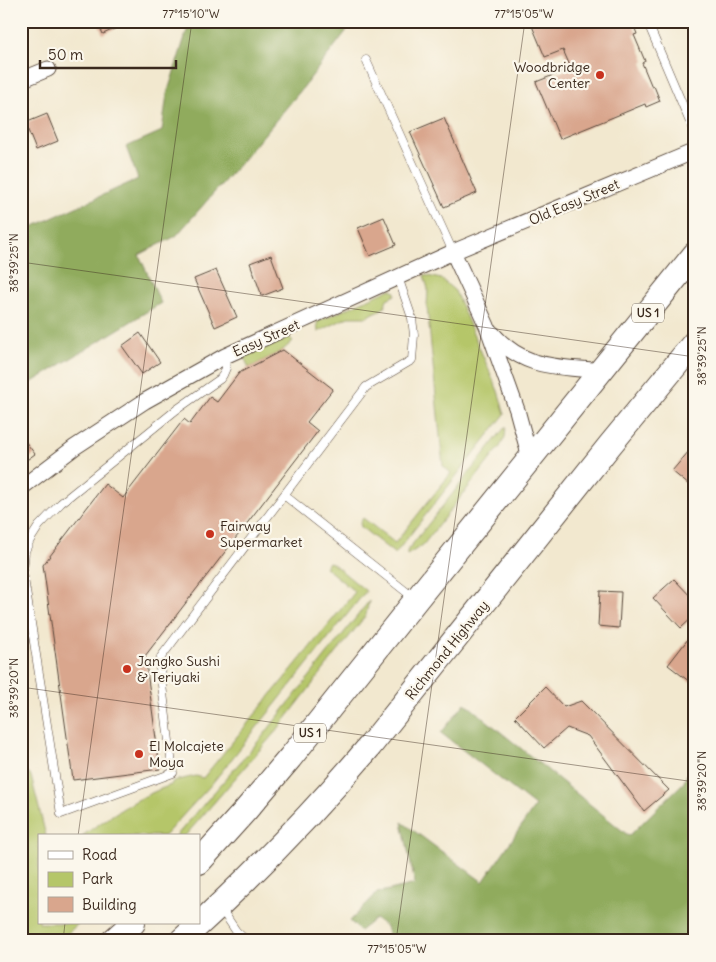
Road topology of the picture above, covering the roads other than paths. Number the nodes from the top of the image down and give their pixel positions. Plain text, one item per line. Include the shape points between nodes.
1 (647, 21) edge
2 (366, 60) dead end
3 (48, 69) dead end
4 (21, 80) edge
5 (695, 134) edge
6 (695, 151) edge
7 (453, 252) junction
8 (695, 254) edge
9 (398, 277) junction
10 (486, 326) junction
11 (695, 342) edge
12 (225, 356) junction
13 (601, 371) junction
14 (530, 458) junction
15 (21, 488) edge
16 (284, 495) junction
17 (416, 600) junction
18 (200, 861) edge
19 (219, 906) junction
20 (133, 924) edge
21 (199, 924) edge
22 (200, 924) edge
23 (113, 941) edge
24 (181, 941) edge
25 (246, 941) edge

1 - 5 lane
2 - 7 lane
3 - 4 street
6 - 7 street, Old Easy Street
7 - 9 street, Easy Street
7 - 10 street
8 - 13 main road, US 1
9 - 12 street, Easy Street
9 - 16 lane via 412,318 412,360 366,387
10 - 13 street via 507,349 523,358 542,364
10 - 14 street via 517,410
11 - 19 main road, Richmond Highway via 370,746 301,825
12 - 15 street, Easy Street via 145,401 75,447
12 - 16 lane via 224,375 61,503 39,526 25,551 22,572 60,814 173,774 161,659
13 - 14 main road, US 1
14 - 17 main road, US 1
16 - 17 lane
17 - 18 main road, US 1 via 290,758
19 - 22 main road, Richmond Highway
19 - 25 lane
20 - 23 main road
21 - 24 main road, Richmond Highway

